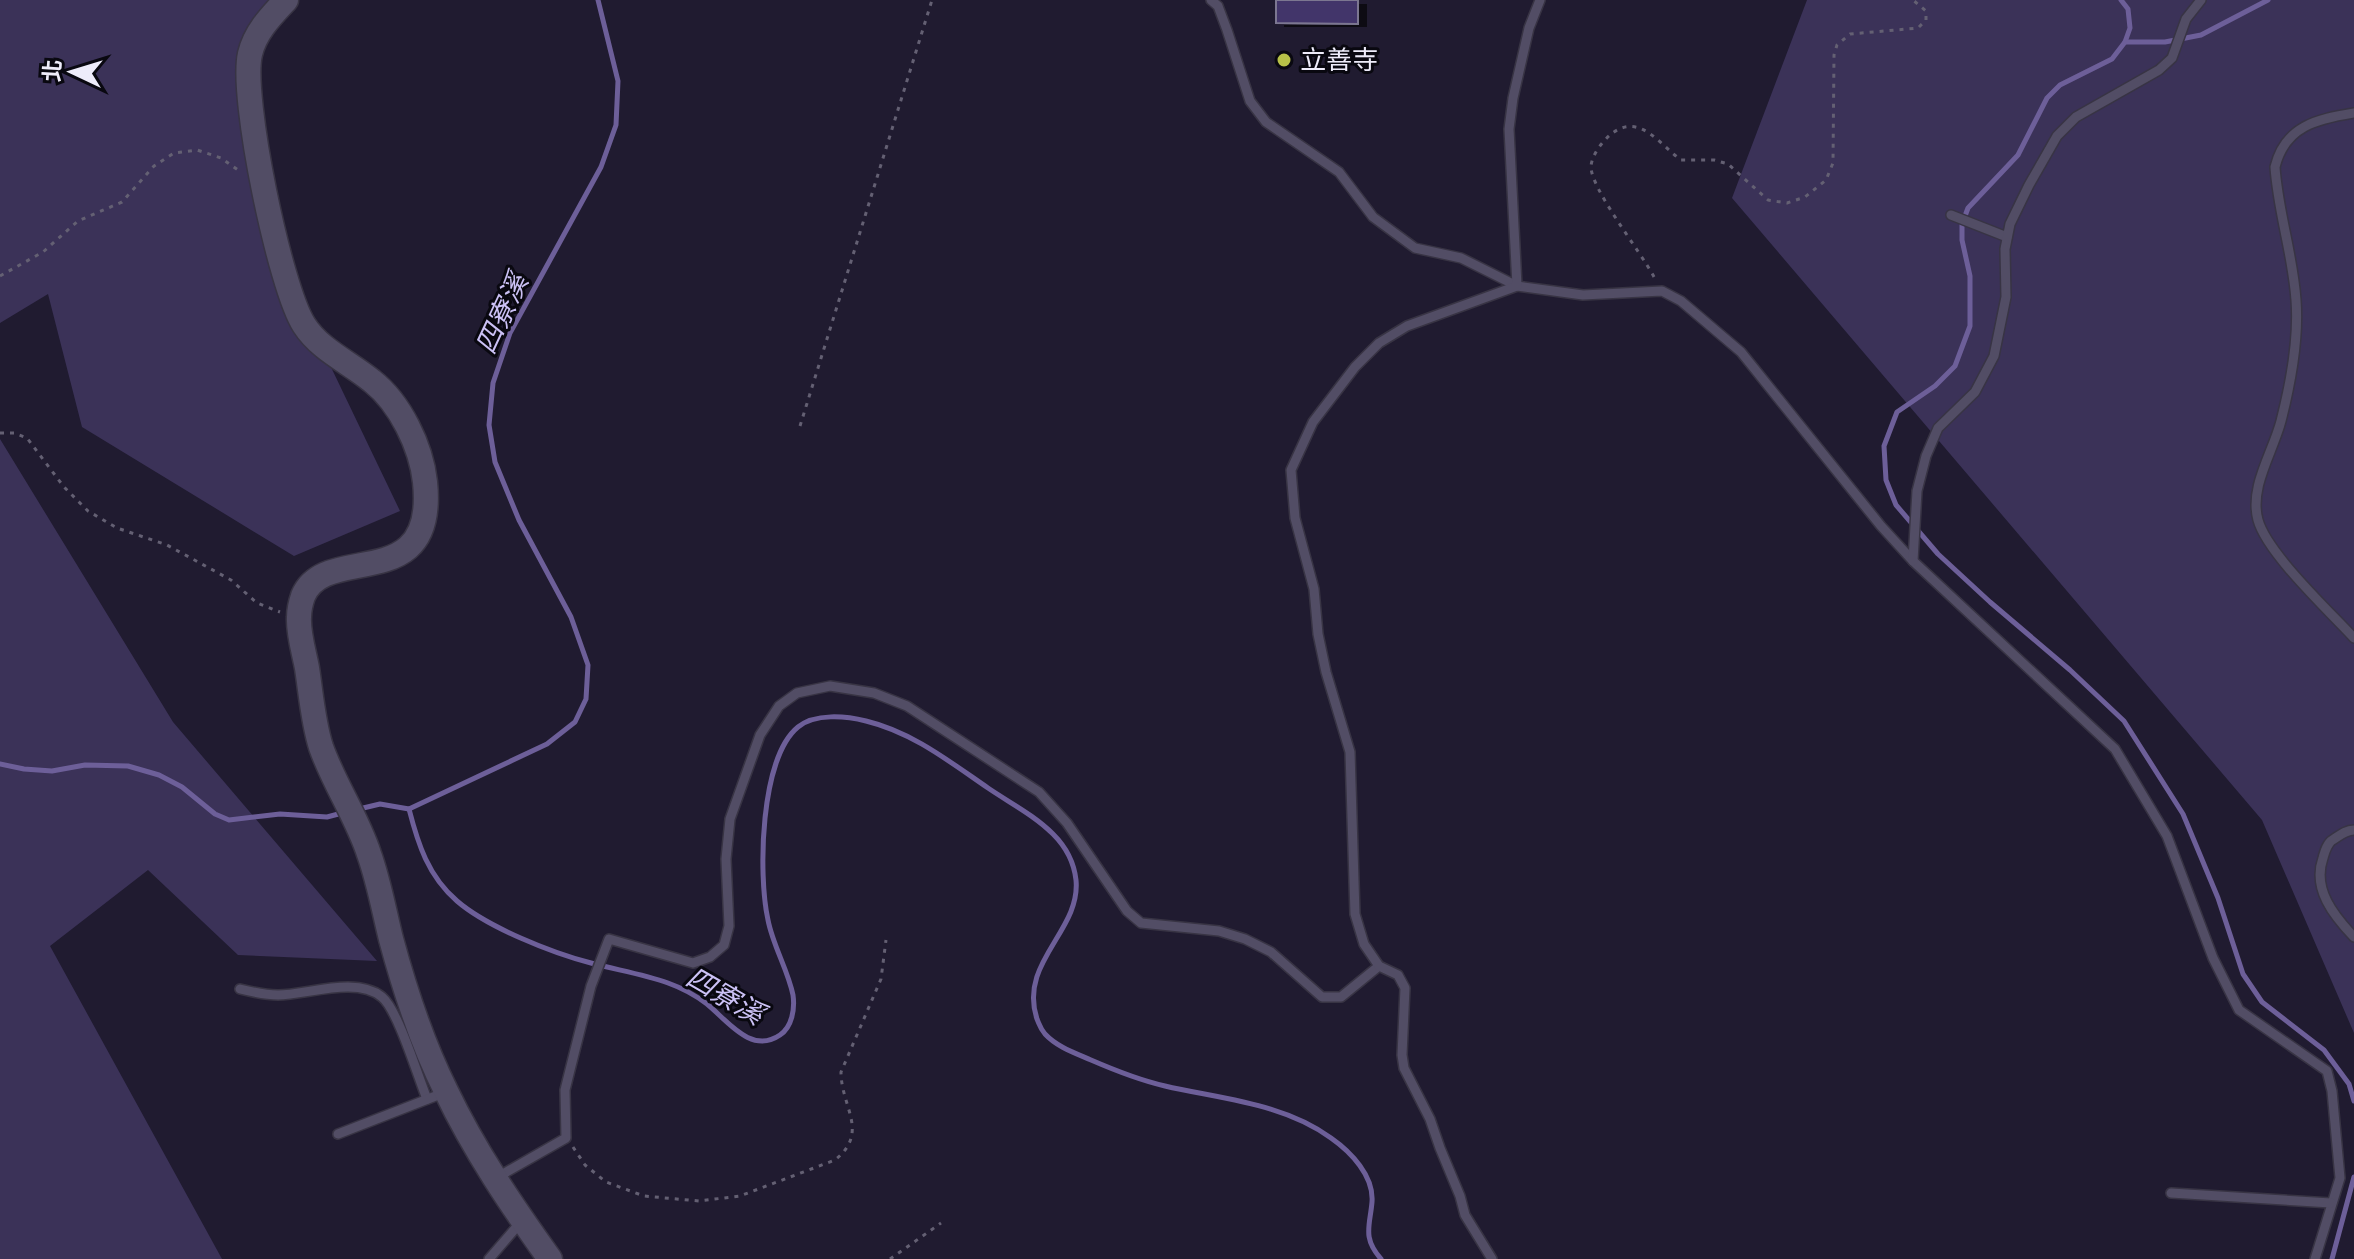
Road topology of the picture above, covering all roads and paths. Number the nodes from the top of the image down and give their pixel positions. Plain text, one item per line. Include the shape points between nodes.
1 (286, 0) edge
2 (932, 0) edge
3 (1211, 0) edge
4 (1540, 0) edge
5 (1913, 0) edge
6 (2201, 0) edge
7 (2354, 113) edge
8 (264, 189) junction
9 (1951, 215) dead end
10 (2007, 237) junction
11 (0, 276) edge
12 (1517, 286) junction
13 (1662, 291) junction
14 (800, 426) dead end
15 (0, 433) edge
16 (1913, 561) junction
17 (299, 619) junction
18 (2354, 638) edge
19 (2354, 830) edge
20 (2354, 937) edge
21 (886, 940) dead end
22 (1379, 966) junction
23 (240, 989) dead end
24 (437, 1096) junction
25 (338, 1134) dead end
26 (566, 1138) junction
27 (496, 1178) junction
28 (2171, 1193) dead end
29 (2331, 1203) junction
30 (523, 1220) junction
31 (941, 1223) dead end
32 (489, 1259) edge
33 (550, 1259) edge
34 (890, 1259) edge
35 (1492, 1259) edge
36 (2315, 1259) edge

1 - 8 street via 258,32 250,54 250,96
2 - 14 path
3 - 12 lane via 1218,6 1250,101 1266,122 1339,172 1373,217 1415,248 1461,258
4 - 12 lane via 1529,28 1509,129
5 - 13 path via 1926,11 1918,28 1856,32 1837,45 1833,163 1826,180 1805,197 1787,203 1768,200 1728,164 1681,160 1644,128 1629,125 1598,148 1591,164 1595,186
6 - 10 lane via 2186,19 2172,58 2076,117 2057,136
7 - 18 lane via 2322,119 2291,135 2277,158 2276,188 2296,300 2296,341 2281,422 2259,488 2257,517 2264,536
8 - 11 path via 221,158 197,150 174,153 154,166 122,202 78,221 43,252
8 - 17 street via 289,290 305,327 392,399 408,426 425,479 421,527 410,547 386,561 318,577 302,598
9 - 10 lane
10 - 16 lane via 2006,297 1994,356 1975,392 1938,428 1926,456 1917,491
12 - 13 lane via 1583,295
12 - 22 lane via 1407,326 1379,343 1313,422 1291,470 1295,518 1313,579 1318,634 1350,752 1355,914 1364,944
13 - 16 lane via 1741,352
15 - 17 path via 27,438 88,511 117,528 167,545 231,580 257,603
16 - 29 lane via 2115,749 2167,836 2213,958 2239,1010 2327,1071 2340,1178
17 - 24 street via 321,745 369,853
19 - 20 lane via 2327,844 2318,871 2334,916
21 - 26 path via 881,979 841,1072 853,1138 835,1160 740,1196 699,1201 644,1196 606,1182 585,1165
22 - 26 lane via 1341,997 1322,997 1271,952 1245,939 1141,923 1039,792 907,706 874,693 830,686 797,693 779,706 760,735 730,819 729,926 724,945 693,963 609,939 591,986 565,1090
22 - 35 lane via 1398,975 1405,988 1404,1068 1430,1119 1465,1215
23 - 24 lane via 274,995 336,987 365,989 382,997
24 - 25 lane
24 - 27 street
26 - 27 lane
27 - 30 street
28 - 29 lane
29 - 36 lane
30 - 32 lane
30 - 33 street
31 - 34 path

